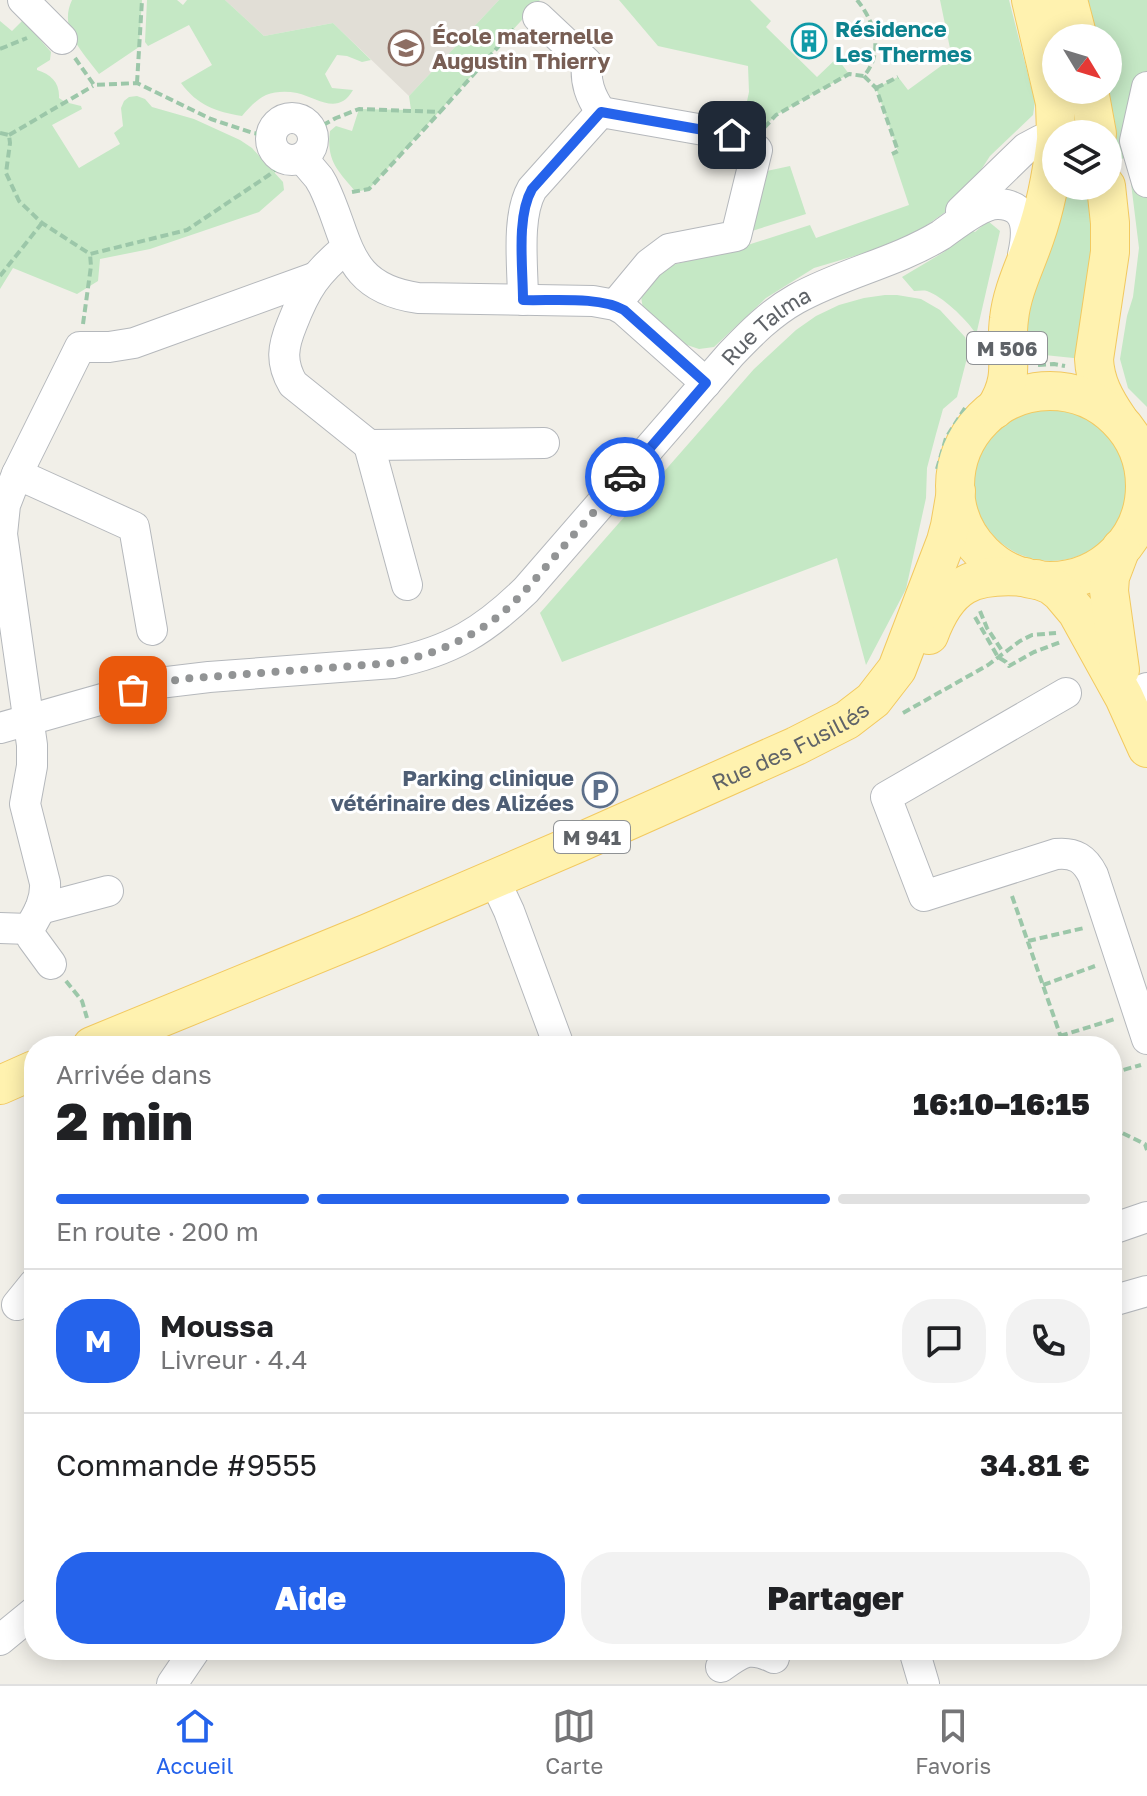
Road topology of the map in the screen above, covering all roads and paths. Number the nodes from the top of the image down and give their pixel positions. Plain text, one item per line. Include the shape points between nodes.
1 (23, 0) edge
2 (142, 0) edge
3 (1031, 0) edge
4 (1068, 0) edge
5 (860, 1) edge
6 (530, 19) joint
7 (1074, 24) edge
8 (887, 25) dead end
9 (875, 35) junction
10 (62, 39) joint
11 (864, 76) junction
12 (898, 77) dead end
13 (137, 83) junction
14 (94, 85) junction
15 (1147, 87) edge
16 (876, 88) junction
17 (440, 112) junction
18 (601, 112) junction
19 (1056, 120) edge
20 (0, 133) edge
21 (9, 135) junction
22 (1042, 140) edge
23 (744, 142) junction
24 (293, 146) junction
25 (892, 154) dead end
26 (1147, 182) edge
27 (328, 195) junction
28 (1044, 200) edge
29 (1108, 200) edge
30 (42, 223) junction
31 (934, 239) junction
32 (346, 248) junction
33 (90, 254) junction
34 (0, 276) edge
35 (316, 277) junction
36 (1017, 285) junction
37 (523, 300) junction
38 (615, 305) junction
39 (80, 347) junction
40 (1034, 366) dead end
41 (1070, 367) dead end
42 (706, 383) junction
43 (984, 404) junction
44 (1133, 438) edge
45 (544, 443) dead end
46 (369, 445) junction
47 (17, 474) junction
48 (946, 484) junction
49 (1135, 528) edge
50 (1031, 578) junction
51 (407, 585) dead end
52 (977, 605) dead end
53 (972, 611) dead end
54 (152, 630) dead end
55 (1061, 632) dead end
56 (1064, 641) dead end
57 (1136, 692) edge
58 (1066, 693) dead end
59 (14, 724) edge
60 (1147, 748) edge
61 (1004, 871) junction
62 (498, 887) junction
63 (108, 891) dead end
64 (1108, 919) junction
65 (23, 922) edge
66 (1028, 941) junction
67 (1134, 952) edge
68 (51, 964) joint
69 (1043, 985) junction
70 (1143, 1026) edge
71 (90, 1036) edge
72 (162, 1036) edge
73 (555, 1036) edge
74 (1060, 1036) joint
75 (1147, 1063) edge
76 (1122, 1070) edge
77 (24, 1074) edge
78 (0, 1085) edge
79 (24, 1094) edge
80 (0, 1105) edge
81 (1122, 1133) edge
82 (1147, 1150) edge
83 (1147, 1217) edge
84 (1122, 1226) edge
85 (1147, 1291) edge
86 (1122, 1298) edge
87 (24, 1620) edge
88 (0, 1640) edge
89 (188, 1660) edge
90 (917, 1660) edge
91 (172, 1684) edge
92 (924, 1684) edge

1 - 10 street
2 - 13 path
3 - 19 main road, M 506
4 - 7 main road
5 - 9 path
6 - 17 path
6 - 18 street via 587,63 588,86
8 - 9 path
9 - 11 path via 871,67
10 - 14 path
11 - 16 path
11 - 23 path via 849,74 776,115 760,138
12 - 16 path
13 - 14 path
13 - 24 path via 211,119
14 - 21 path
15 - 26 street via 1135,141
16 - 25 path via 898,151
17 - 24 path via 359,109
17 - 27 path via 369,189
18 - 23 street
18 - 37 street via 527,199
20 - 21 path
21 - 30 path via 6,173 19,201
22 - 31 street, Rue Talma via 1026,148
23 - 38 street via 736,236 669,249
24 - 27 street
24 - 33 path via 269,175 187,230
27 - 32 street
28 - 36 main road, M 506
29 - 44 main road via 1110,252 1094,367 1100,389
30 - 33 path
30 - 34 path
31 - 36 street, Rue Talma via 991,204 1015,209 1027,230
31 - 42 street, Rue Talma via 778,310
32 - 35 street
32 - 37 street via 364,275 394,293
33 - 39 path
35 - 39 street via 134,343
35 - 46 street via 285,344 287,374 302,393
36 - 43 main road, M 506 via 1008,320 1008,379 1003,395
37 - 38 street
38 - 42 street
39 - 47 street
40 - 41 path
42 - 59 street, Rue Talma via 526,590 467,638 393,663 159,683
43 - 44 main road via 1038,392 1085,397
43 - 48 main road
43 - 48 path via 946,438 940,453
44 - 49 main road via 1144,478
45 - 46 street
46 - 51 street
47 - 54 street via 134,527
47 - 59 street via 5,505 2,534
48 - 50 main road via 976,545 993,561
48 - 62 main road, Rue des Fusillés / M 941 via 946,541 905,652 873,700 796,746
49 - 50 main road via 1100,566 1055,580
49 - 57 main road via 1110,577 1109,591
50 - 57 main road via 1051,585 1070,602
50 - 62 main road, Rue des Fusillés / M 941 via 990,576 954,591 935,617 904,685 856,731 746,788
52 - 55 path via 1003,653 1032,635
53 - 56 path via 998,657 1009,666
57 - 60 main road
58 - 61 street via 886,797 924,896
59 - 65 street via 33,757 25,804 45,883 44,900
61 - 64 street via 1056,854 1083,859
61 - 66 path
62 - 71 main road, Rue des Fusillés / M 941
62 - 72 main road, Rue des Fusillés / M 941
62 - 73 street
63 - 65 street
64 - 66 path
64 - 67 street
65 - 68 street
66 - 69 path
67 - 69 path
67 - 70 street
68 - 71 path via 82,1001
69 - 74 path
70 - 74 path
75 - 76 path
77 - 78 main road
79 - 80 main road
81 - 82 path
83 - 84 street
85 - 86 street
87 - 88 street
89 - 91 street
90 - 92 street

